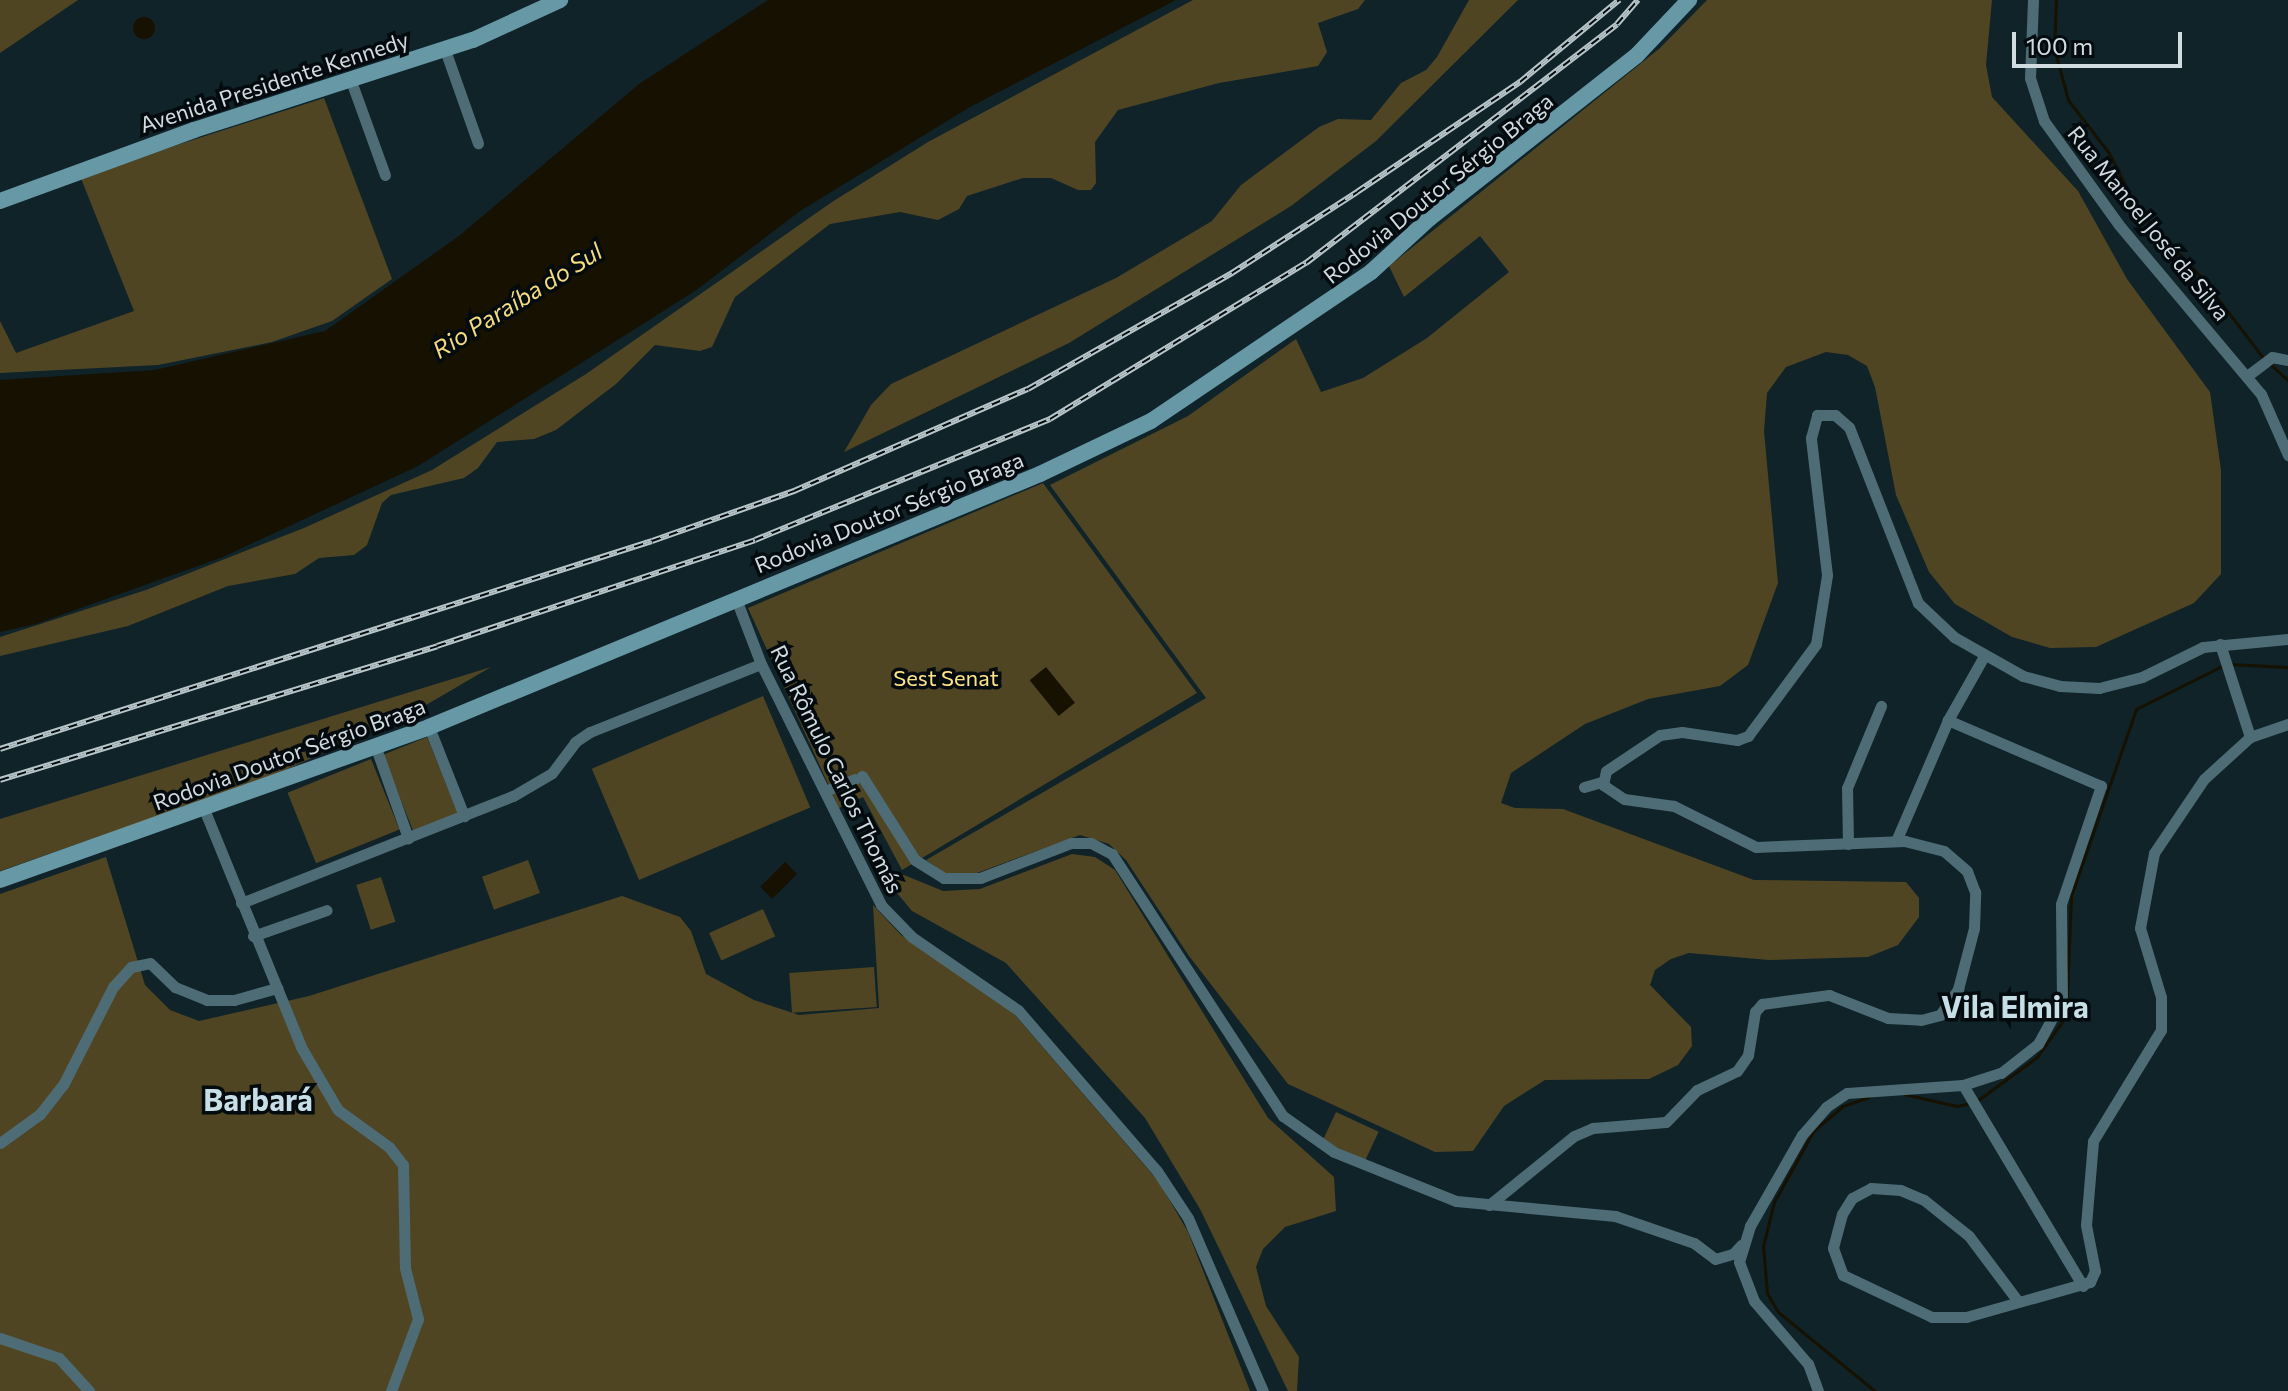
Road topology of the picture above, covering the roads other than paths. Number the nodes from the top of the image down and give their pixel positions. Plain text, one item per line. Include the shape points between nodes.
1 (560, 0) edge
2 (1689, 0) edge
3 (2033, 0) edge
4 (445, 50) junction
5 (351, 81) junction
6 (478, 143) dead end
7 (385, 175) dead end
8 (0, 201) edge
9 (2288, 360) edge
10 (2247, 376) junction
11 (2288, 455) edge
12 (736, 599) junction
13 (2288, 639) edge
14 (2220, 644) junction
15 (1984, 656) junction
16 (761, 664) junction
17 (1881, 706) dead end
18 (1948, 720) junction
19 (2288, 724) edge
20 (429, 727) junction
21 (2250, 737) junction
22 (376, 748) junction
23 (1602, 782) junction
24 (1584, 787) dead end
25 (825, 791) junction
26 (204, 809) junction
27 (464, 816) junction
28 (408, 838) junction
29 (1896, 841) junction
30 (1848, 844) junction
31 (0, 880) edge
32 (241, 903) junction
33 (327, 910) dead end
34 (253, 936) junction
35 (278, 993) junction
36 (1963, 1085) junction
37 (0, 1143) edge
38 (1489, 1205) junction
39 (1741, 1245) junction
40 (1709, 1257) junction
41 (1744, 1280) junction
42 (2083, 1286) junction
43 (2017, 1300) junction
44 (0, 1338) edge
45 (89, 1391) edge
46 (391, 1391) edge
47 (1263, 1391) edge
48 (1818, 1391) edge

1 - 4 main road, Avenida Presidente Kennedy
2 - 12 main road, Rodovia Doutor Sérgio Braga via 1637,55 1430,218 1371,272 1151,421 1040,474
3 - 10 street, Rua Manoel José da Silva via 2030,78 2044,121 2119,225
4 - 5 main road, Avenida Presidente Kennedy
4 - 6 street
5 - 7 street
5 - 8 main road, Avenida Presidente Kennedy via 194,130
9 - 10 street via 2272,357
10 - 11 street, Rua Manoel José da Silva via 2267,402
12 - 16 street, Rua Rômulo Carlos Thomás
12 - 20 main road, Rodovia Doutor Sérgio Braga
13 - 14 street
14 - 15 street via 2196,649 2142,677 2087,689 2037,681
14 - 21 street
15 - 18 street
15 - 23 street via 1942,628 1913,596 1849,427 1838,416 1822,413 1813,421 1811,438 1827,564 1825,608 1816,644 1748,736 1730,740 1682,732 1660,735 1606,771
16 - 25 street, Rua Rômulo Carlos Thomás
16 - 27 street via 590,732 542,780
17 - 30 street via 1847,788
18 - 29 street
18 - 36 street via 2101,786 2061,904 2063,991 2055,1019 2016,1062 1994,1077
19 - 21 street
20 - 22 main road, Rodovia Doutor Sérgio Braga
20 - 27 street
21 - 42 street via 2183,803 2150,865 2140,928 2161,997 2161,1030 2093,1141 2086,1225 2095,1271
22 - 26 main road, Rodovia Doutor Sérgio Braga
22 - 28 street
23 - 24 street
23 - 30 street via 1615,796 1669,804 1756,847
25 - 38 street via 858,778 915,860 944,878 980,878 1071,843 1106,850 1124,867 1294,1127 1334,1152 1410,1186
25 - 47 street, Rua Rômulo Carlos Thomás via 888,915 1018,1010 1169,1187 1199,1242
26 - 31 main road, Rodovia Doutor Sérgio Braga
26 - 32 street
27 - 28 street
28 - 32 street
29 - 30 street
29 - 38 street via 1944,851 1962,865 1973,884 1976,917 1970,948 1958,989 1940,1015 1898,1020 1823,994 1766,1002 1756,1008 1748,1055 1737,1071 1697,1090 1666,1122 1611,1125 1574,1136
32 - 34 street
33 - 34 street
34 - 35 street
35 - 37 street via 207,1000 167,982 150,963 131,967 113,987 63,1085 40,1114
35 - 46 street via 301,1047 338,1110 389,1147 403,1165 405,1268 418,1319
36 - 39 street via 1872,1088 1840,1096 1802,1135
36 - 42 street
38 - 40 street via 1615,1216 1694,1243
39 - 40 street via 1731,1256
39 - 41 street
40 - 41 street
41 - 48 street via 1762,1313 1812,1370
42 - 43 street
43 - 43 street via 1979,1314 1943,1319 1856,1285 1838,1269 1834,1257 1842,1214 1857,1193 1871,1188 1900,1190 1924,1200 1969,1236
44 - 45 street via 59,1358

